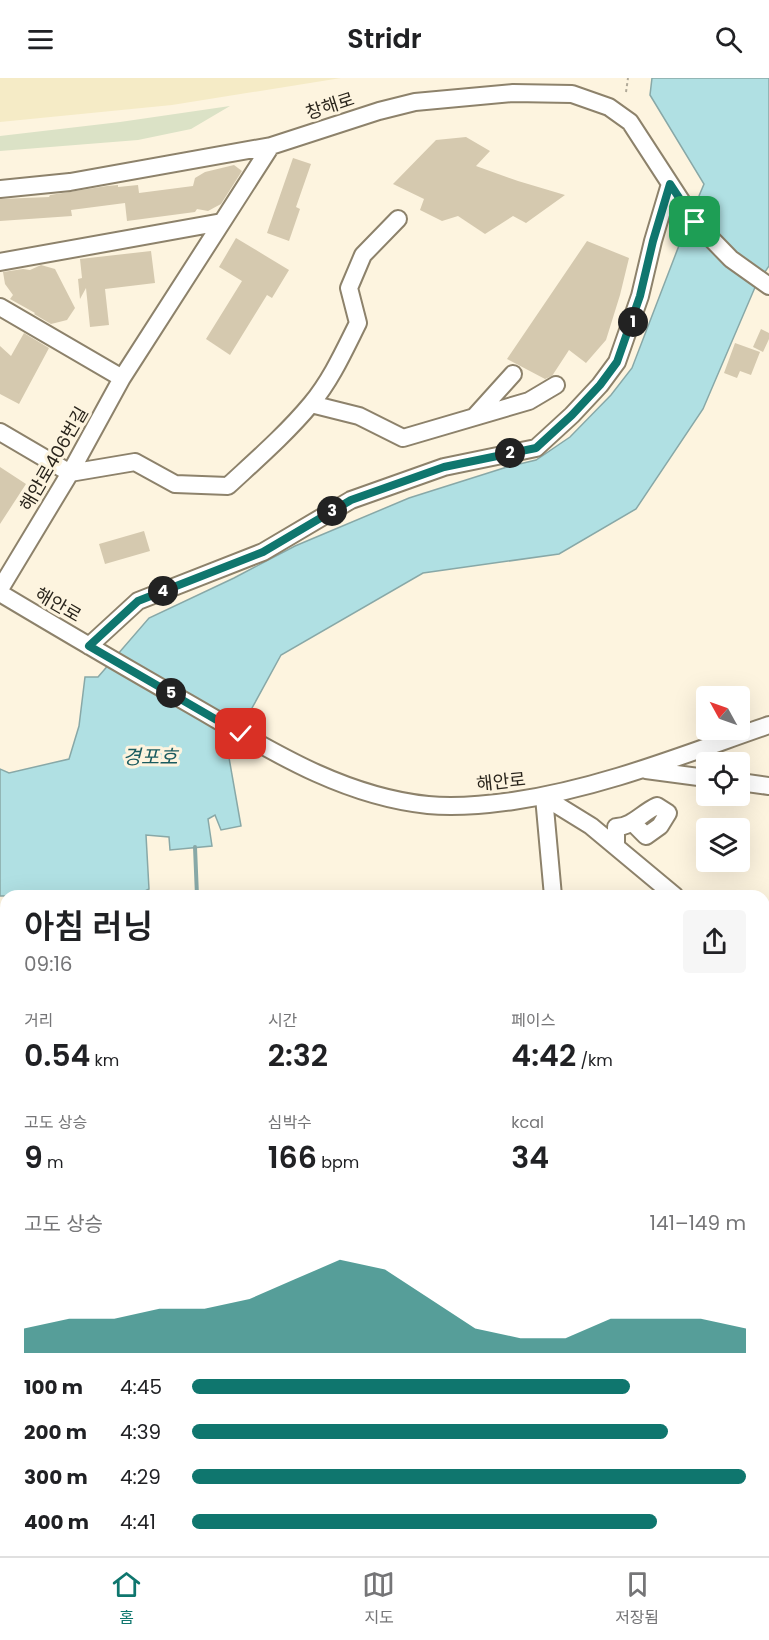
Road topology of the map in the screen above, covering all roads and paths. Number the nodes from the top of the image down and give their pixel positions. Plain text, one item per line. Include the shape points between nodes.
1 (628, 78) edge
2 (626, 92) dead end
3 (271, 147) junction
4 (670, 184) junction
5 (0, 189) edge
6 (398, 219) dead end
7 (222, 222) junction
8 (0, 262) edge
9 (769, 286) edge
10 (0, 307) edge
11 (513, 374) dead end
12 (122, 378) junction
13 (556, 385) dead end
14 (311, 404) junction
15 (475, 416) junction
16 (0, 432) edge
17 (70, 473) junction
18 (0, 591) edge
19 (93, 648) junction
20 (769, 725) edge
21 (642, 769) junction
22 (696, 777) edge
23 (750, 783) edge
24 (769, 786) edge
25 (544, 796) junction
26 (632, 822) dead end
27 (616, 845) junction
28 (552, 890) edge
29 (668, 890) edge

1 - 2 path
3 - 4 street, 창해로 via 415,102 513,93 572,94 609,107 630,122
3 - 5 street, 창해로 via 70,182
3 - 7 street, 해안로406번길
4 - 9 street, 창해로 via 712,241
4 - 19 street via 640,296 617,362 572,415 536,448 444,467 351,500 263,552 138,601
6 - 14 street via 363,255 349,288 358,323 335,369
7 - 8 street
7 - 12 street, 해안로406번길
10 - 12 street
11 - 15 street
12 - 17 street, 해안로406번길
13 - 15 street via 529,401
14 - 15 street via 359,416 403,438
14 - 17 street via 228,486 175,484 135,462
16 - 17 street
17 - 18 street, 해안로406번길
18 - 19 street, 해안로
19 - 25 street, 해안로 via 283,757 368,793 406,802 453,806
20 - 21 street, 해안로
21 - 22 street
21 - 25 street, 해안로
23 - 24 street
25 - 27 street
25 - 28 street
26 - 27 street via 616,827
27 - 29 street

